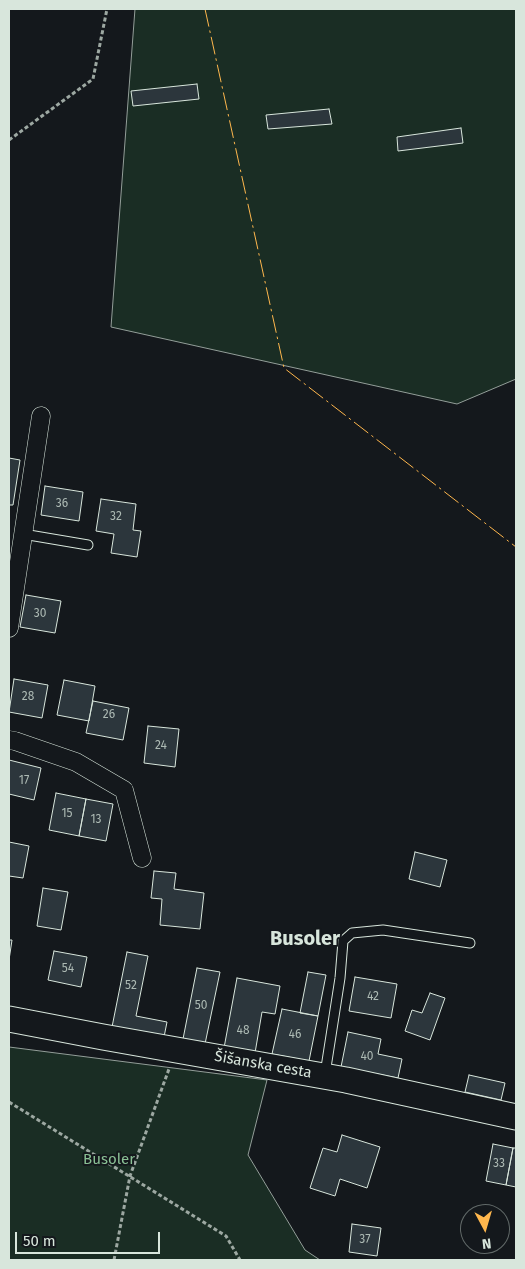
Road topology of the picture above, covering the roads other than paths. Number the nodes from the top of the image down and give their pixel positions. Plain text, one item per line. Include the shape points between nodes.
1 (41, 416) dead end
2 (23, 534) junction
3 (88, 545) dead end
4 (9, 628) edge
5 (9, 740) edge
6 (142, 858) dead end
7 (470, 943) dead end
8 (9, 1019) edge
9 (325, 1076) junction
10 (516, 1117) edge

1 - 2 street
2 - 3 lane
2 - 4 street
5 - 6 street via 76,762 124,790
7 - 9 lane via 383,930 352,933 343,941
8 - 9 main road, Šišanska cesta
9 - 10 main road, Šišanska cesta

